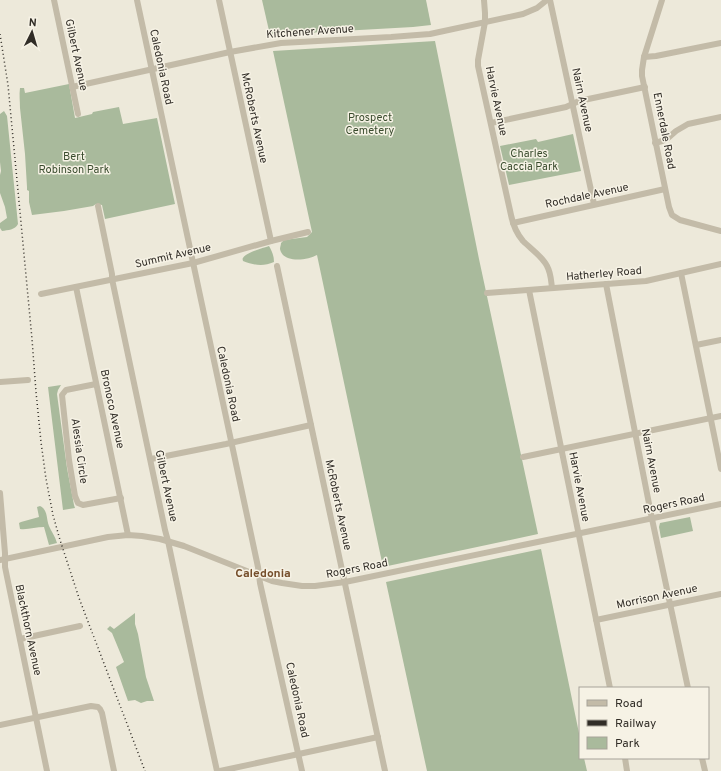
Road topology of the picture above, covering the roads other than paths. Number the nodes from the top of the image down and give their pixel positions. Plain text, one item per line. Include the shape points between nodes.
1 (54, 0) edge
2 (137, 0) edge
3 (219, 0) edge
4 (484, 0) edge
5 (547, 0) edge
6 (550, 0) edge
7 (662, 0) edge
8 (485, 22) junction
9 (721, 43) edge
10 (230, 52) junction
11 (644, 57) junction
12 (151, 69) junction
13 (72, 87) junction
14 (645, 87) junction
15 (573, 105) junction
16 (78, 114) dead end
17 (721, 117) edge
18 (491, 123) junction
19 (655, 142) junction
20 (665, 189) junction
21 (594, 204) junction
22 (98, 206) dead end
23 (513, 223) junction
24 (721, 231) edge
25 (308, 232) dead end
26 (271, 241) junction
27 (193, 263) junction
28 (721, 264) edge
29 (277, 266) dead end
30 (681, 273) junction
31 (112, 279) junction
32 (606, 284) junction
33 (76, 287) junction
34 (552, 288) junction
35 (529, 290) junction
36 (487, 293) dead end
37 (41, 294) dead end
38 (721, 340) edge
39 (696, 345) junction
40 (28, 380) dead end
41 (0, 382) edge
42 (96, 384) junction
43 (721, 416) edge
44 (711, 418) junction
45 (311, 425) junction
46 (636, 434) junction
47 (231, 443) junction
48 (561, 449) junction
49 (523, 458) dead end
50 (151, 459) junction
51 (721, 469) edge
52 (0, 493) edge
53 (121, 498) junction
54 (721, 504) edge
55 (652, 519) junction
56 (578, 533) junction
57 (128, 535) junction
58 (168, 541) junction
59 (2, 560) edge
60 (259, 575) junction
61 (345, 582) junction
62 (721, 594) edge
63 (671, 604) junction
64 (596, 620) junction
65 (80, 626) dead end
66 (20, 639) junction
67 (610, 687) edge
68 (688, 687) edge
69 (36, 718) junction
70 (0, 725) edge
71 (378, 738) junction
72 (298, 754) junction
73 (625, 759) edge
74 (702, 759) edge
75 (47, 771) edge
76 (114, 771) edge
77 (219, 771) edge
78 (302, 771) edge
79 (385, 771) edge
80 (627, 771) edge
81 (705, 771) edge

1 - 13 street, Gilbert Avenue
2 - 12 street, Caledonia Road
3 - 10 street, McRoberts Avenue
4 - 8 street, Harvie Avenue
5 - 8 street, Kitchener Avenue via 524,14
6 - 15 street, Nairn Avenue
7 - 11 street, Ennerdale Road
8 - 10 street, Kitchener Avenue via 423,35 281,43
8 - 18 street, Harvie Avenue via 478,60
9 - 11 street
10 - 12 street, Kitchener Avenue
10 - 26 street, McRoberts Avenue
11 - 14 street, Ennerdale Road via 642,76
12 - 13 street, Kitchener Avenue
12 - 27 street, Caledonia Road
13 - 16 street, Gilbert Avenue
14 - 15 street via 579,101
14 - 19 street, Ennerdale Road
15 - 18 street
15 - 21 street, Nairn Avenue
17 - 19 street via 688,124 668,138
18 - 23 street, Harvie Avenue
19 - 20 street, Ennerdale Road
20 - 21 street, Rochdale Avenue
20 - 24 street, Ennerdale Road via 669,208 675,218
21 - 23 street, Rochdale Avenue
22 - 31 street, Gilbert Avenue
23 - 34 street, Harvie Avenue via 520,237 546,264
25 - 26 street, Summit Avenue
26 - 27 street, Summit Avenue
27 - 31 street, Summit Avenue
27 - 47 street, Caledonia Road
28 - 30 street, Hatherley Road
29 - 45 street, McRoberts Avenue
30 - 32 street, Hatherley Road via 646,281
30 - 39 street
31 - 33 street, Summit Avenue
31 - 50 street, Gilbert Avenue
32 - 34 street, Hatherley Road
32 - 46 street, Nairn Avenue
33 - 37 street, Summit Avenue
33 - 42 street, Bronoco Avenue
34 - 35 street, Hatherley Road
35 - 36 street, Hatherley Road
35 - 48 street, Harvie Avenue
38 - 39 street
39 - 44 street
40 - 41 street
42 - 53 street, Bronoco Avenue
42 - 53 street, Alessia Circle via 66,390 62,395 75,496 78,503 83,505
43 - 44 street
44 - 46 street
44 - 51 street
45 - 47 street
45 - 61 street, McRoberts Avenue
46 - 48 street
46 - 55 street, Nairn Avenue
47 - 50 street
47 - 60 street, Caledonia Road
48 - 49 street
48 - 56 street, Harvie Avenue
50 - 58 street, Gilbert Avenue
52 - 59 street, Blackthorn Avenue via 5,553
53 - 57 street, Bronoco Avenue
54 - 55 street, Rogers Road
55 - 56 street, Rogers Road
55 - 63 street, Nairn Avenue
56 - 61 street, Rogers Road
56 - 64 street, Harvie Avenue
57 - 58 street, Rogers Road
57 - 59 street, Rogers Road
58 - 60 street, Rogers Road
58 - 77 street, Gilbert Avenue via 200,698
59 - 66 street, Blackthorn Avenue
60 - 61 street, Rogers Road via 282,583 302,586
60 - 72 street, Caledonia Road
61 - 71 street, McRoberts Avenue
62 - 63 street, Morrison Avenue
63 - 64 street, Morrison Avenue
63 - 68 street, Nairn Avenue
64 - 67 street, Harvie Avenue
65 - 66 street
66 - 69 street, Blackthorn Avenue
69 - 70 street
69 - 75 street, Blackthorn Avenue
69 - 76 street via 91,706 98,707 102,714
71 - 72 street
71 - 79 street, McRoberts Avenue
72 - 77 street
72 - 78 street, Caledonia Road
73 - 80 street
74 - 81 street

